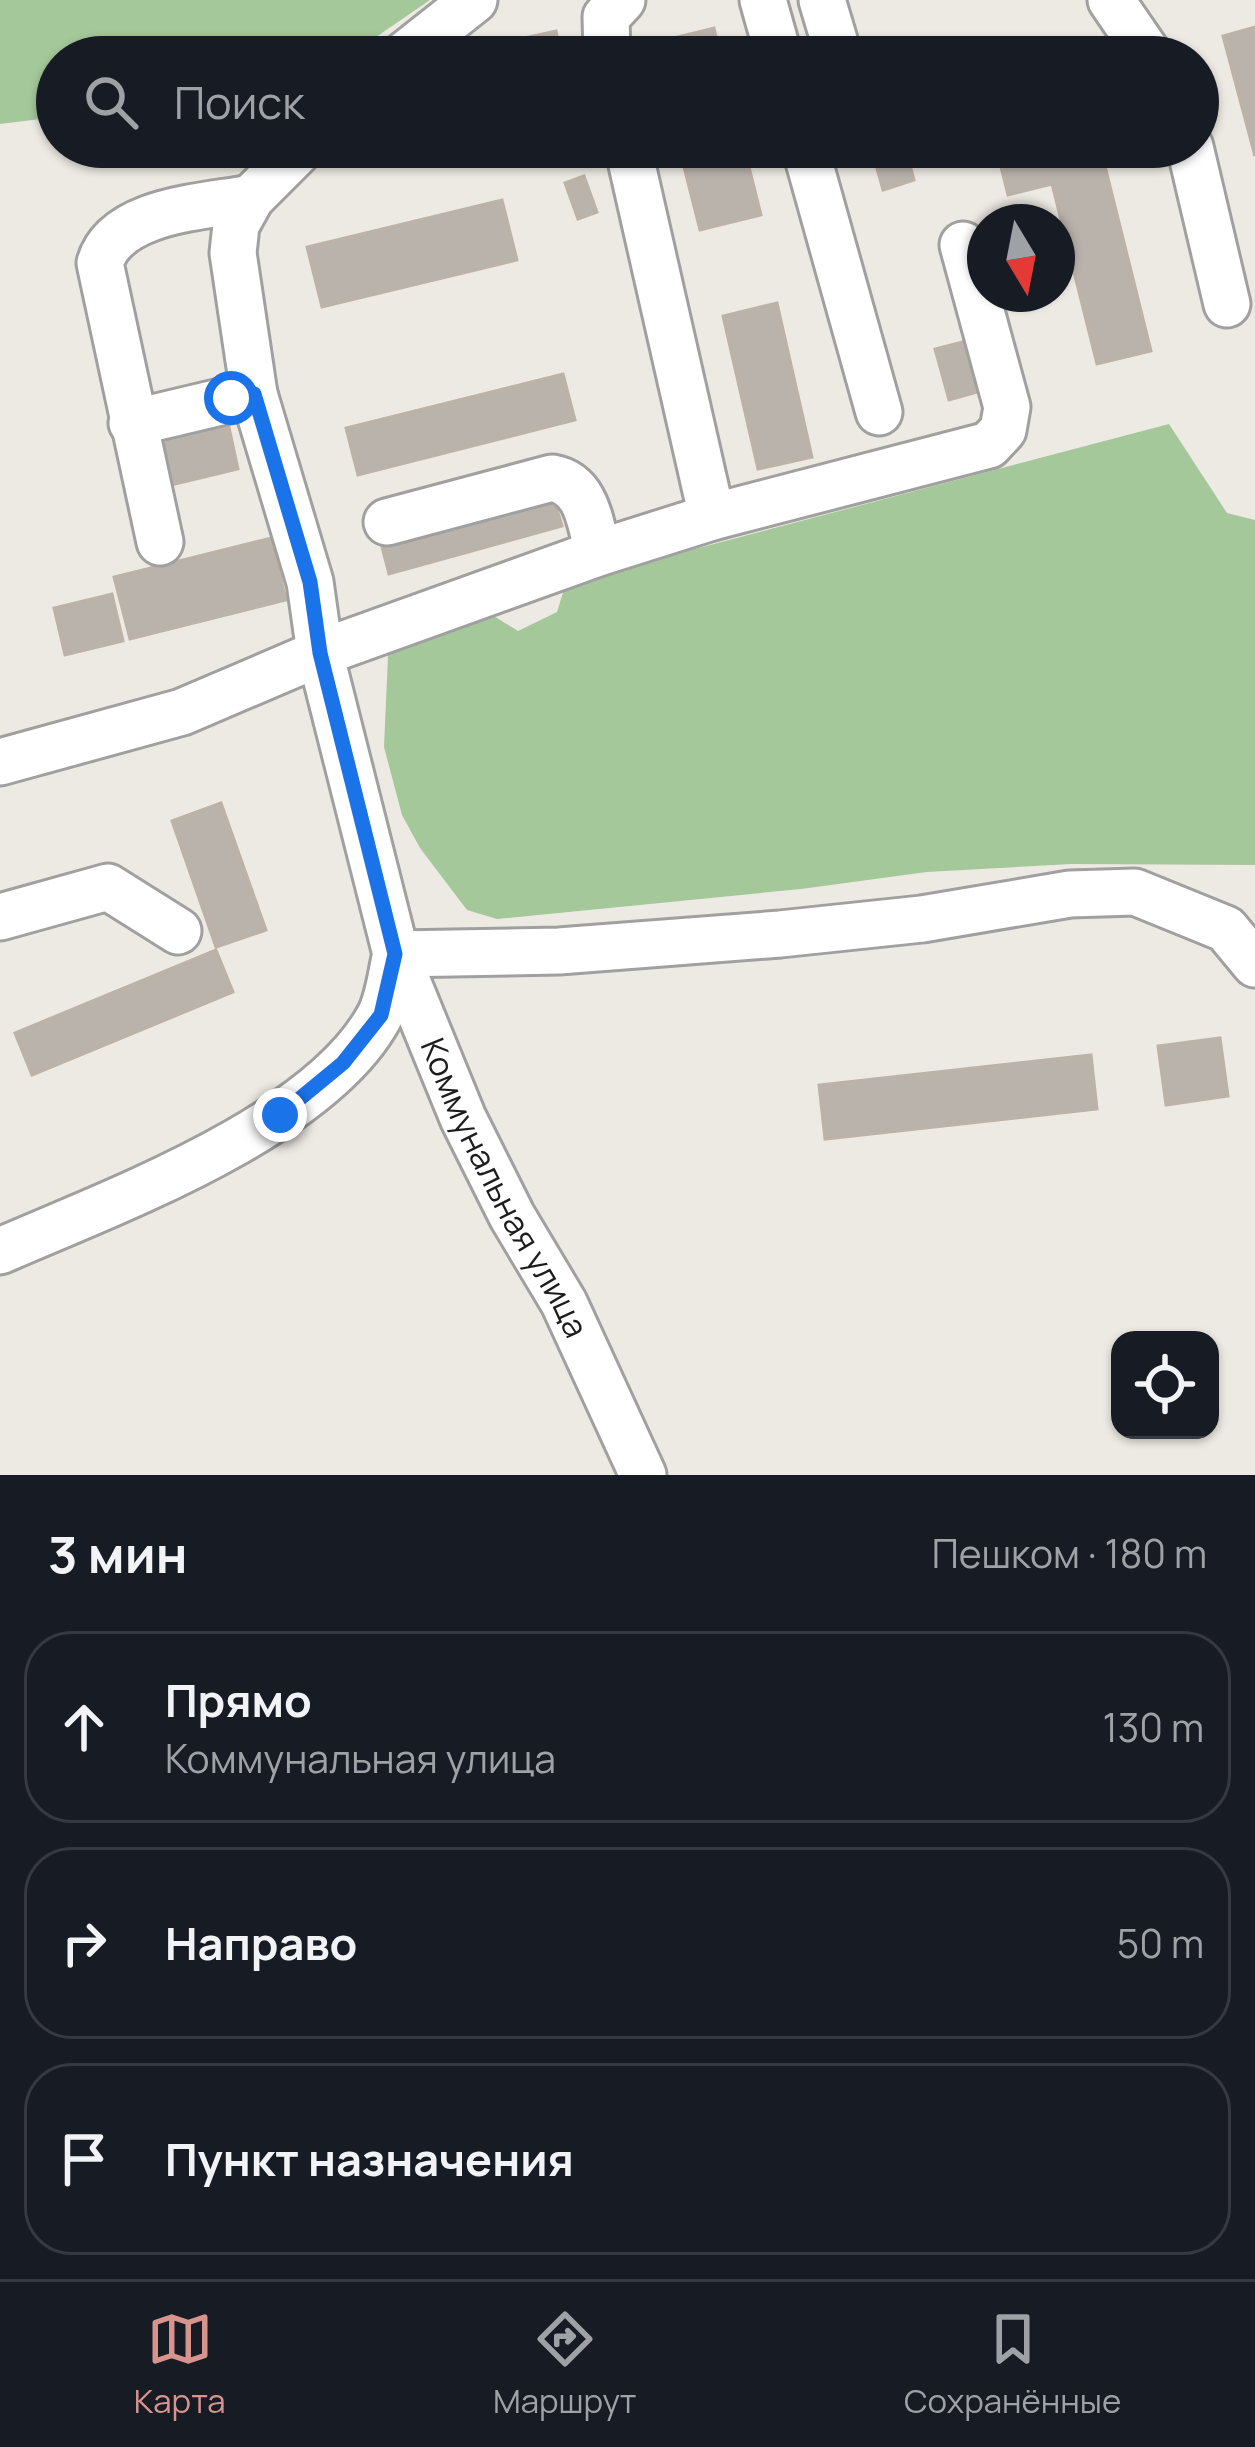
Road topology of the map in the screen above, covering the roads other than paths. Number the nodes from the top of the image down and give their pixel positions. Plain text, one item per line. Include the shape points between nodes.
1 (474, 0) edge
2 (622, 0) edge
3 (763, 0) edge
4 (822, 0) edge
5 (1111, 0) edge
6 (429, 36) edge
7 (606, 36) edge
8 (773, 36) edge
9 (833, 36) edge
10 (1136, 36) edge
11 (281, 168) edge
12 (633, 168) edge
13 (811, 168) edge
14 (1195, 168) edge
15 (251, 198) junction
16 (963, 245) dead end
17 (1227, 304) dead end
18 (254, 394) junction
19 (879, 412) dead end
20 (132, 423) junction
21 (712, 517) junction
22 (387, 522) dead end
23 (160, 542) dead end
24 (598, 553) junction
25 (320, 653) junction
26 (0, 763) edge
27 (0, 917) edge
28 (178, 931) dead end
29 (395, 954) junction
30 (1255, 964) edge
31 (0, 1251) edge
32 (644, 1475) edge

1 - 6 street
2 - 7 street via 606,17
3 - 8 street
4 - 9 street
5 - 10 street
11 - 15 street, Коммунальная улица
12 - 21 street
13 - 19 street
14 - 17 street
15 - 18 street, Коммунальная улица via 232,253
15 - 20 street via 134,225 104,250 100,275
16 - 21 street via 1007,407 1003,430 989,445
18 - 20 street
18 - 25 street, Коммунальная улица via 310,582
20 - 23 street
21 - 24 street
22 - 24 street via 568,480
24 - 25 street
25 - 26 street via 182,712
25 - 29 street, Коммунальная улица
27 - 28 street via 107,887
29 - 30 street via 760,936 1135,892 1226,929
29 - 31 street via 381,1015 343,1063 280,1115 199,1163
29 - 32 street, Коммунальная улица via 463,1118

